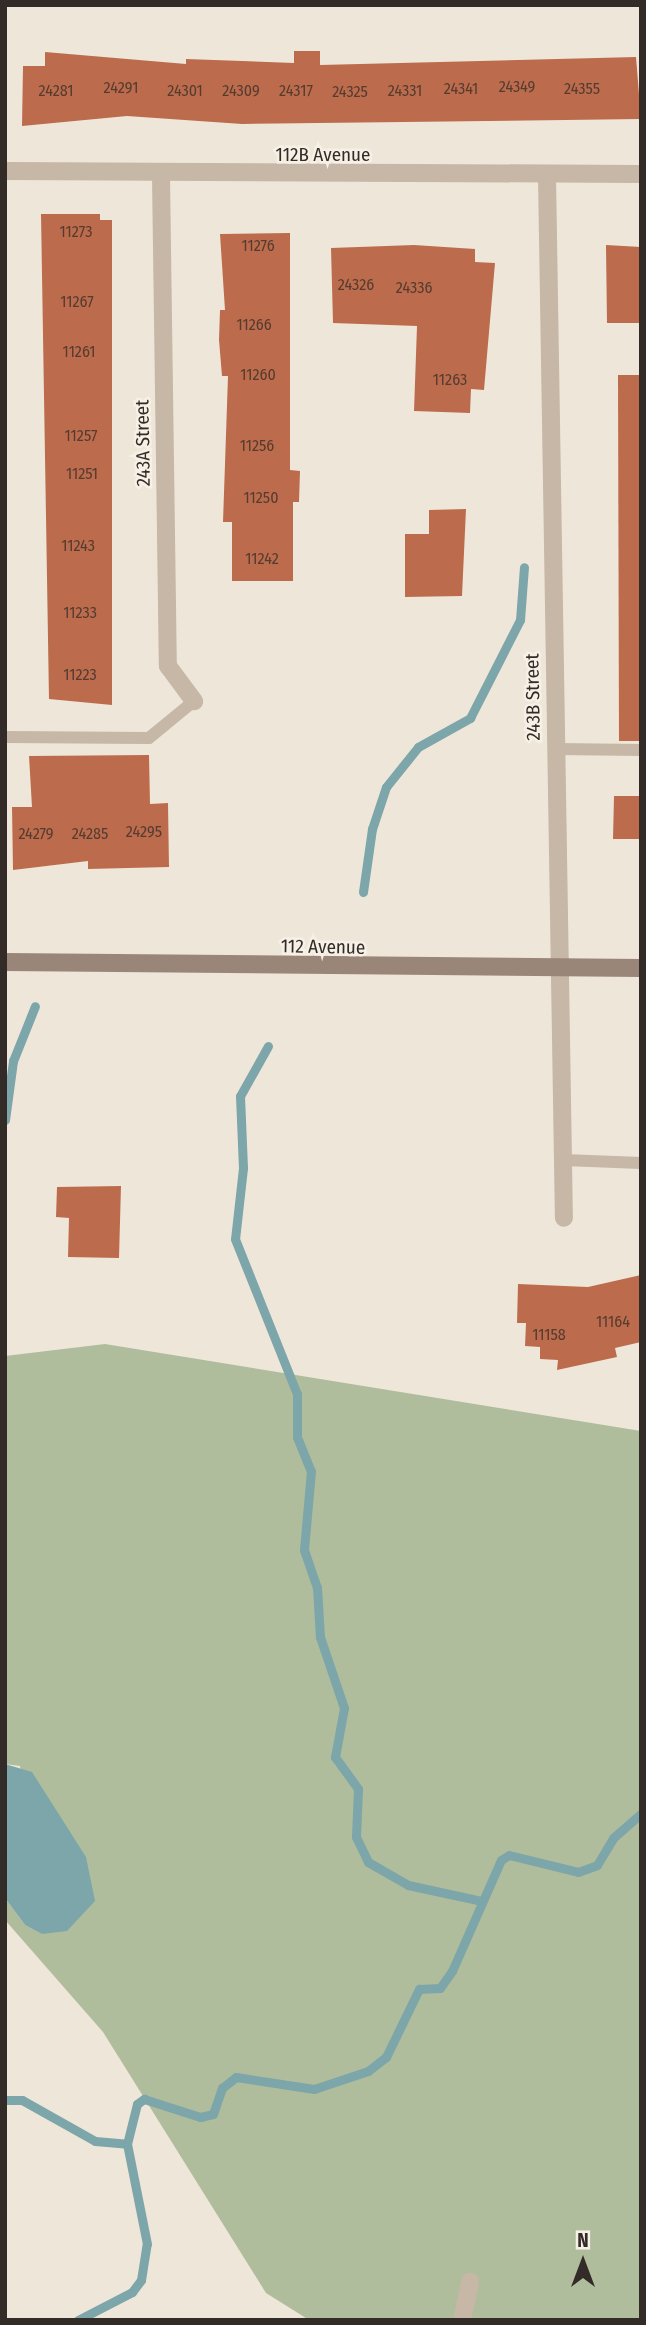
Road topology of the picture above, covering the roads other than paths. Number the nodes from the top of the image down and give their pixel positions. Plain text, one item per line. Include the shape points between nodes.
1 (5, 171) edge
2 (641, 174) edge
3 (161, 176) junction
4 (547, 176) junction
5 (194, 701) joint
6 (5, 737) edge
7 (555, 749) junction
8 (641, 750) edge
9 (5, 962) edge
10 (641, 968) edge
11 (557, 970) junction
12 (564, 1160) junction
13 (641, 1163) edge
14 (564, 1218) dead end
15 (470, 2282) dead end
16 (462, 2320) edge

1 - 3 street, 112B Avenue
2 - 4 street, 112B Avenue
3 - 4 street, 112B Avenue
3 - 5 street, 243A Street via 168,666
4 - 7 street, 243B Street
5 - 6 lane via 149,738
7 - 8 lane
7 - 11 street, 243B Street
9 - 11 main road, 112 Avenue
10 - 11 main road, 112 Avenue
11 - 12 street, 243B Street
12 - 13 lane
12 - 14 street, 243B Street
15 - 16 street

